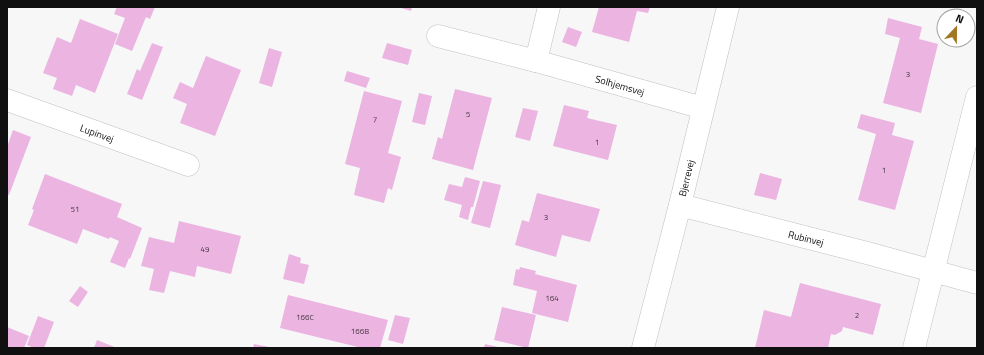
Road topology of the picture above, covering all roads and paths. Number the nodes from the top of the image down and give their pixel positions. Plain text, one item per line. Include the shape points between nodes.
1 (549, 7) edge
2 (728, 7) edge
3 (438, 36) dead end
4 (536, 61) junction
5 (977, 98) edge
6 (7, 100) edge
7 (703, 108) junction
8 (188, 165) dead end
9 (680, 205) junction
10 (933, 272) junction
11 (977, 283) edge
12 (644, 348) edge
13 (914, 348) edge

1 - 4 street
2 - 7 street, Bjerrevej
3 - 4 street, Solhjemsvej
4 - 7 street, Solhjemsvej
5 - 10 street
6 - 8 street, Lupinvej
7 - 9 street, Bjerrevej
9 - 10 street, Rubinvej
9 - 12 street, Bjerrevej
10 - 11 street, Rubinvej
10 - 13 street

